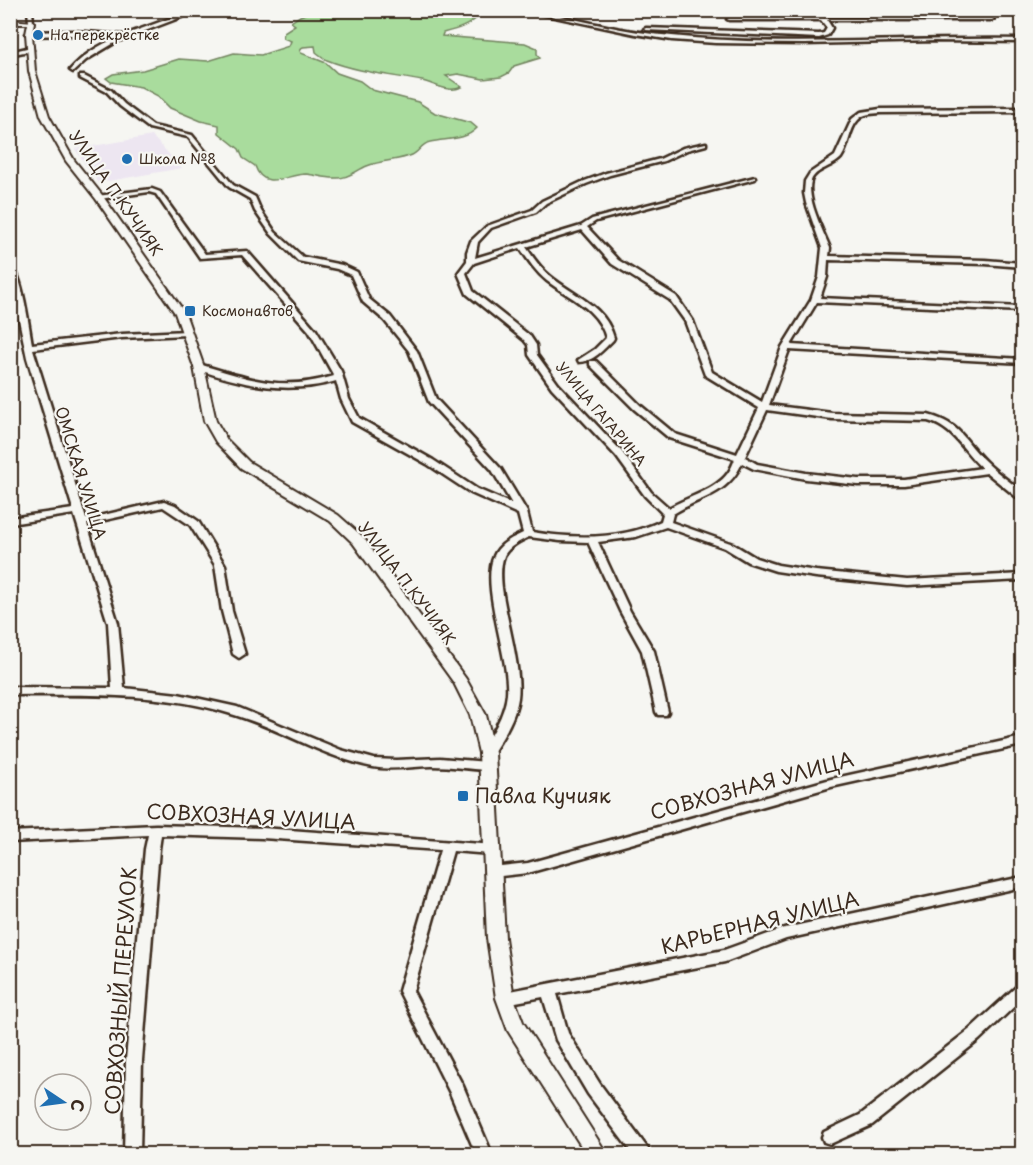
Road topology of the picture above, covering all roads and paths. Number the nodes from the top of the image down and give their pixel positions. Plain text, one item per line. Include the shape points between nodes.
1 (198, 10) edge
2 (524, 10) edge
3 (807, 10) edge
4 (729, 19) dead end
5 (992, 19) dead end
6 (825, 21) junction
7 (10, 22) edge
8 (30, 22) edge
9 (616, 29) junction
10 (127, 38) junction
11 (1023, 40) edge
12 (31, 49) junction
13 (10, 54) edge
14 (73, 70) dead end
15 (82, 77) dead end
16 (1023, 110) edge
17 (704, 144) dead end
18 (753, 178) dead end
19 (99, 197) junction
20 (583, 227) junction
21 (521, 245) junction
22 (826, 258) junction
23 (471, 261) junction
24 (10, 265) edge
25 (1023, 265) edge
26 (815, 300) junction
27 (1023, 309) edge
28 (187, 333) junction
29 (786, 346) junction
30 (30, 347) junction
31 (582, 360) dead end
32 (1023, 361) edge
33 (593, 363) dead end
34 (199, 367) junction
35 (339, 377) junction
36 (764, 407) junction
37 (740, 458) junction
38 (989, 470) junction
39 (1023, 497) edge
40 (77, 511) junction
41 (522, 512) junction
42 (667, 518) junction
43 (10, 521) edge
44 (81, 523) junction
45 (528, 534) junction
46 (592, 539) junction
47 (1023, 577) edge
48 (239, 654) dead end
49 (118, 690) junction
50 (10, 691) edge
51 (662, 712) dead end
52 (1023, 741) edge
53 (487, 753) junction
54 (487, 766) junction
55 (156, 830) junction
56 (10, 837) edge
57 (448, 846) junction
58 (490, 849) junction
59 (492, 872) junction
60 (1023, 882) edge
61 (548, 989) junction
62 (1023, 990) edge
63 (505, 998) junction
64 (830, 1137) dead end
65 (132, 1155) edge
66 (484, 1155) edge
67 (597, 1155) edge
68 (642, 1155) edge

1 - 10 street
2 - 9 street
3 - 6 street
4 - 6 street
5 - 6 street
6 - 9 street via 830,28 823,36
7 - 8 street
8 - 10 street via 73,33
8 - 12 street, УЛИЦА П.КУЧИЯК
9 - 11 street via 674,38 788,43
10 - 14 street via 103,46
12 - 13 street
12 - 19 street, УЛИЦА П.КУЧИЯК via 32,70 45,116 70,161
15 - 41 street via 110,91 151,128 190,136 231,186 253,198 273,233 301,260 354,274 366,300 387,318 413,351 432,400 496,469
16 - 22 street via 863,113 851,124 838,157 808,180 809,203 822,234
17 - 23 street via 584,183 534,211 489,227 475,241
18 - 20 street via 608,215
19 - 28 street, УЛИЦА П.КУЧИЯК via 180,313
19 - 35 street via 150,190 158,193 203,256 244,253 312,330
20 - 21 street
20 - 36 street via 615,262 673,298 689,321 708,373
21 - 23 street
21 - 31 street via 547,278 583,302 608,326 610,338
22 - 25 street
22 - 26 street
23 - 42 street, УЛИЦА ГАГАРИНА via 462,273 470,292 527,338 533,355 555,386 619,454
24 - 30 street, ОМСКАЯ УЛИЦА
26 - 27 street
26 - 29 street
28 - 30 street
28 - 34 street, УЛИЦА П.КУЧИЯК
29 - 32 street
29 - 36 street
30 - 40 street, ОМСКАЯ УЛИЦА
33 - 37 street via 672,436
34 - 35 street via 256,386 322,384
34 - 53 street, УЛИЦА П.КУЧИЯК via 210,421 222,442 245,465 334,518 358,540 461,682 478,715
35 - 41 street via 355,420 474,491
36 - 37 street
36 - 38 street via 832,416 943,420
37 - 38 street via 754,466 858,482 904,482
37 - 42 street via 732,475 718,488 685,502
38 - 39 street
40 - 43 street
40 - 44 street, ОМСКАЯ УЛИЦА
41 - 45 street
42 - 46 street via 653,531
42 - 47 street, УЛИЦА ГАГАРИНА via 752,560 806,573 907,583
44 - 48 street via 164,504 194,523 220,565
44 - 49 street, ОМСКАЯ УЛИЦА via 113,623
45 - 46 street via 551,539
45 - 53 street via 514,540 496,564 495,586 514,691
46 - 51 street via 648,651
49 - 50 street
49 - 54 street via 234,710 310,743 376,763
52 - 59 street, СОВХОЗНАЯ УЛИЦА via 831,783 528,868
53 - 54 street, УЛИЦА П.КУЧИЯК
54 - 58 street, УЛИЦА П.КУЧИЯК
55 - 56 street, СОВХОЗНАЯ УЛИЦА
55 - 57 street, СОВХОЗНАЯ УЛИЦА
55 - 65 street, СОВХОЗНЫЙ ПЕРЕУЛОК via 134,1060
57 - 58 street, СОВХОЗНАЯ УЛИЦА
57 - 66 street via 406,991 457,1091
58 - 59 street, УЛИЦА П.КУЧИЯК
59 - 63 street, УЛИЦА П.КУЧИЯК
60 - 61 street, КАРЬЕРНАЯ УЛИЦА via 784,934 724,956
61 - 63 street, КАРЬЕРНАЯ УЛИЦА
61 - 68 street via 561,1035
62 - 64 street via 974,1035 866,1120
63 - 67 street, УЛИЦА П.КУЧИЯК via 515,1025

